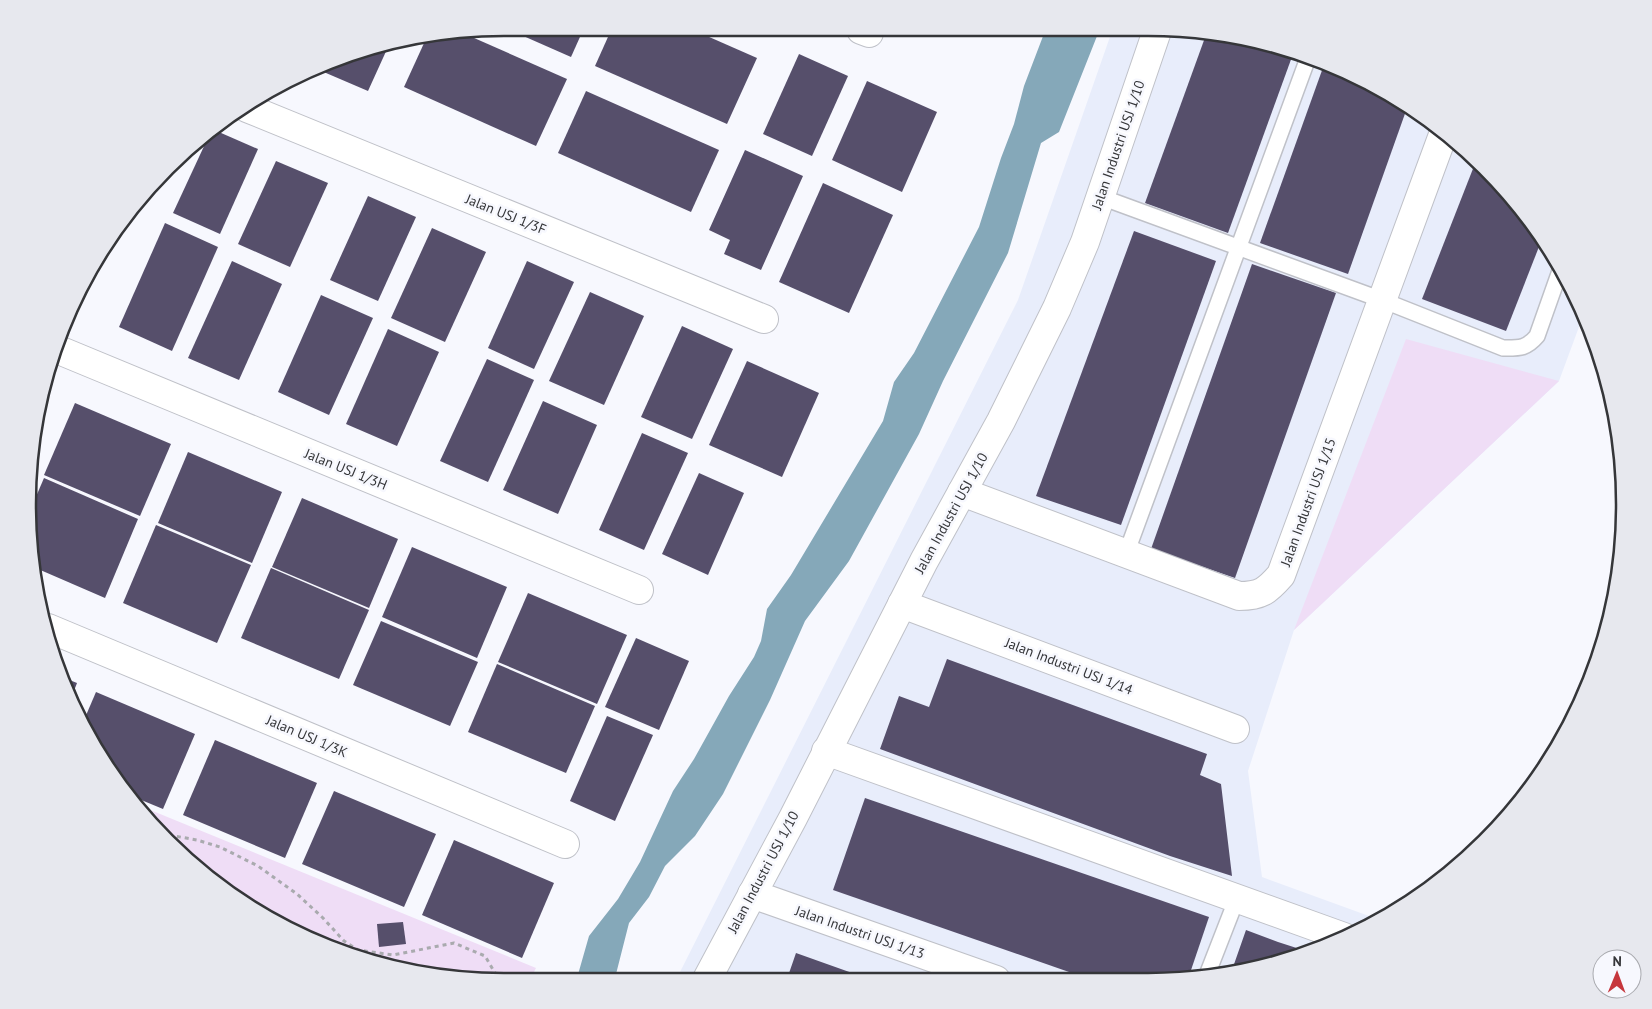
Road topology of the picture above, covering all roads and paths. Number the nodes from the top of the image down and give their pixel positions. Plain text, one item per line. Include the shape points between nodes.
1 (1155, 36) edge
2 (1306, 64) edge
3 (252, 110) edge
4 (1441, 140) edge
5 (1101, 197) junction
6 (1238, 248) junction
7 (1558, 279) edge
8 (1382, 300) junction
9 (764, 319) dead end
10 (62, 351) edge
11 (962, 492) junction
12 (1126, 554) junction
13 (639, 590) dead end
14 (902, 604) junction
15 (53, 630) edge
16 (1235, 728) dead end
17 (826, 752) junction
18 (173, 836) edge
19 (565, 844) dead end
20 (752, 894) junction
21 (1237, 898) junction
22 (1334, 934) edge
23 (356, 949) edge
24 (363, 951) edge
25 (1209, 969) edge
26 (495, 973) edge
27 (710, 973) edge
28 (976, 973) edge

1 - 5 street, Jalan Industri USJ 1/10
2 - 6 lane
3 - 9 street, Jalan USJ 1/3F
4 - 8 street, Jalan Industri USJ 1/15
5 - 6 lane
5 - 11 street, Jalan Industri USJ 1/10 via 1057,308
6 - 8 lane
6 - 12 lane
7 - 8 lane via 1537,336 1530,345 1518,348 1503,348
8 - 12 street, Jalan Industri USJ 1/15 via 1281,575 1268,590 1253,596 1239,596
10 - 13 street, Jalan USJ 1/3H
11 - 12 street, Jalan Industri USJ 1/15
11 - 14 street, Jalan Industri USJ 1/10
14 - 16 street, Jalan Industri USJ 1/14
14 - 17 street, Jalan Industri USJ 1/10
15 - 19 street, Jalan USJ 1/3K
17 - 20 street, Jalan Industri USJ 1/10
17 - 21 street
18 - 23 path via 220,847 258,866 296,894
20 - 27 street, Jalan Industri USJ 1/10
20 - 28 street, Jalan Industri USJ 1/13
21 - 22 street
21 - 25 lane
24 - 26 path via 393,956 454,943 484,956

